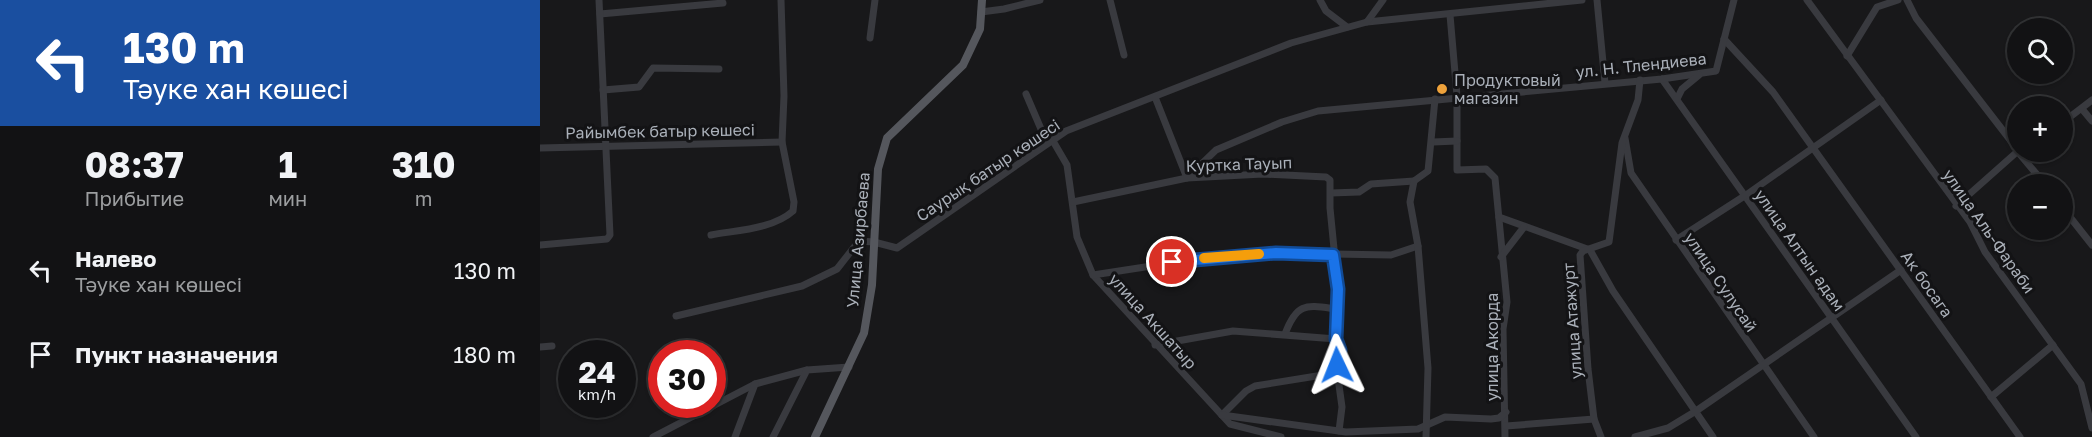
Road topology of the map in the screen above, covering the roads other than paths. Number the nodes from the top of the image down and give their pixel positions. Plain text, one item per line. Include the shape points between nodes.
1 (599, 0) edge
2 (781, 0) edge
3 (875, 0) edge
4 (982, 0) edge
5 (1040, 0) edge
6 (1110, 0) edge
7 (1320, 0) edge
8 (1383, 0) edge
9 (1582, 0) edge
10 (1597, 0) edge
11 (1734, 0) edge
12 (1807, 0) edge
13 (1898, 0) edge
14 (1907, 0) edge
15 (723, 3) dead end
16 (981, 12) junction
17 (600, 14) junction
18 (1450, 15) junction
19 (1367, 22) junction
20 (1347, 27) junction
21 (870, 38) dead end
22 (1724, 39) junction
23 (1124, 55) dead end
24 (1847, 56) junction
25 (719, 69) dead end
26 (1701, 73) junction
27 (1662, 79) junction
28 (1640, 80) junction
29 (1605, 83) junction
30 (603, 90) junction
31 (1026, 94) dead end
32 (1457, 96) junction
33 (1155, 97) junction
34 (1435, 99) junction
35 (1677, 99) junction
36 (1881, 100) junction
37 (2092, 100) edge
38 (2082, 109) junction
39 (2073, 115) edge
40 (2092, 121) edge
41 (1625, 135) junction
42 (2007, 136) edge
43 (1053, 141) junction
44 (1457, 141) junction
45 (782, 142) junction
46 (1433, 142) junction
47 (606, 144) junction
48 (540, 147) edge
49 (1813, 147) junction
50 (2007, 162) edge
51 (2027, 162) edge
52 (2037, 174) edge
53 (1187, 178) junction
54 (1414, 181) junction
55 (1331, 193) junction
56 (1746, 195) junction
57 (1073, 202) junction
58 (1956, 206) junction
59 (1498, 217) junction
60 (2073, 221) edge
61 (1524, 227) junction
62 (711, 235) dead end
63 (1676, 240) junction
64 (874, 242) junction
65 (540, 245) edge
66 (2092, 245) edge
67 (1418, 246) junction
68 (1590, 250) junction
69 (1333, 255) junction
70 (1501, 257) junction
71 (1901, 270) junction
72 (1093, 275) junction
73 (1336, 309) junction
74 (676, 316) dead end
75 (1830, 317) junction
76 (1285, 334) junction
77 (1336, 339) junction
78 (1155, 345) junction
79 (2053, 345) junction
80 (552, 346) dead end
81 (540, 348) edge
82 (1762, 365) junction
83 (849, 367) junction
84 (807, 370) junction
85 (1329, 374) junction
86 (755, 384) junction
87 (1991, 397) junction
88 (1696, 411) junction
89 (1506, 412) junction
90 (1222, 416) junction
91 (1594, 419) junction
92 (1425, 426) junction
93 (1506, 426) junction
94 (2092, 428) edge
95 (1339, 431) junction
96 (653, 437) edge
97 (735, 437) edge
98 (773, 437) edge
99 (815, 437) edge
100 (1281, 437) edge
101 (1426, 437) edge
102 (1505, 437) edge
103 (1601, 437) edge
104 (1635, 437) edge
105 (1713, 437) edge
106 (1814, 437) edge
107 (1916, 437) edge
108 (2019, 437) edge

1 - 17 street
2 - 45 street
3 - 21 street
4 - 16 main road, Улица Азирбаева
5 - 16 street
6 - 23 street
7 - 20 street via 1326,11
8 - 19 street
9 - 18 street, Саурық батыр көшесі
10 - 29 street
11 - 22 street
12 - 24 street, улица Аль-Фараби
13 - 24 street via 1877,7
14 - 42 street via 1916,18
15 - 17 street
16 - 64 main road, Улица Азирбаева via 980,29 963,65 887,138 878,169
17 - 30 street
18 - 19 street, Саурық батыр көшесі
18 - 32 street
19 - 20 street, Саурық батыр көшесі
20 - 33 street, Саурық батыр көшесі via 1291,44
22 - 26 street, ул. Н. Тлендиева via 1716,71
22 - 49 street, Ак босага via 1773,92
24 - 36 street, улица Аль-Фараби
25 - 30 street via 653,68 639,87
26 - 27 street, ул. Н. Тлендиева
26 - 35 street via 1682,89
27 - 28 street, ул. Н. Тлендиева
27 - 35 street, улица Алтын адам
28 - 29 street, ул. Н. Тлендиева
28 - 41 street, улица Атажурт via 1638,99
29 - 32 street, ул. Н. Тлендиева
30 - 47 street
31 - 43 street, улица Акшатыр via 1044,136
32 - 34 street, ул. Н. Тлендиева
32 - 44 street
33 - 43 street, Саурық батыр көшесі via 1066,131
33 - 53 street
34 - 46 street
34 - 53 street, ул. Н. Тлендиева via 1318,111 1282,122 1216,150
35 - 56 street, улица Алтын адам
36 - 49 street
36 - 58 street, улица Аль-Фараби
37 - 38 street
38 - 39 street
38 - 40 street
41 - 63 street, улица Сулусай via 1631,173
41 - 68 street, улица Атажурт via 1609,242
43 - 57 street, улица Акшатыр via 1067,165
43 - 64 street, Саурық батыр көшесі via 897,248
44 - 46 street
44 - 59 street, улица Акорда via 1457,170 1491,171 1495,178
45 - 47 street, Райымбек батыр көшесі
45 - 62 street via 793,211 785,218 757,227
46 - 54 street via 1428,171
47 - 48 street, Райымбек батыр көшесі
47 - 65 street via 611,230 607,239
49 - 56 street
49 - 71 street, Ак босага
50 - 58 street
51 - 52 street
53 - 55 street, Куртка Тауып via 1263,174 1326,177
53 - 57 street, Куртка Тауып
54 - 55 street via 1371,184 1359,192
54 - 67 street via 1410,202
55 - 69 street
56 - 63 street
56 - 75 street, улица Алтын адам
57 - 72 street, улица Акшатыр via 1077,237
58 - 79 street, улица Аль-Фараби
59 - 61 street
59 - 70 street, улица Акорда
60 - 66 street
61 - 68 street
61 - 70 street
63 - 82 street, улица Сулусай
64 - 74 street, Саурық батыр көшесі via 859,241 837,269 802,286
64 - 83 main road, Улица Азирбаева via 864,333
67 - 69 street via 1391,255
67 - 92 street via 1428,368
68 - 88 street via 1613,291
68 - 91 street, улица Атажурт via 1580,255 1580,271
69 - 72 street via 1210,257
69 - 73 street via 1338,289
70 - 89 street, улица Акорда via 1507,302 1503,329
71 - 75 street
71 - 87 street, Ак босага
72 - 78 street, улица Акшатыр
73 - 76 street via 1304,306 1296,311
73 - 77 street
75 - 82 street
75 - 107 street, улица Алтын адам
76 - 77 street
76 - 78 street via 1233,331
77 - 85 street via 1340,350 1337,365
78 - 90 street, улица Акшатыр
79 - 87 street
79 - 94 street, улица Аль-Фараби via 2081,384
80 - 81 street
82 - 88 street
82 - 106 street, улица Сулусай
83 - 84 street
83 - 99 main road, Улица Азирбаева
84 - 86 street
84 - 98 street
85 - 90 street via 1256,386
85 - 95 street via 1338,378 1341,388
86 - 96 street
86 - 97 street
87 - 108 street, Ак босага
88 - 104 street via 1668,428
88 - 105 street
89 - 92 street via 1491,419 1445,417
89 - 93 street, улица Акорда
90 - 95 street
90 - 100 street, улица Акшатыр via 1234,427
91 - 93 street
91 - 103 street, улица Атажурт
92 - 95 street
92 - 101 street
93 - 102 street, улица Акорда

